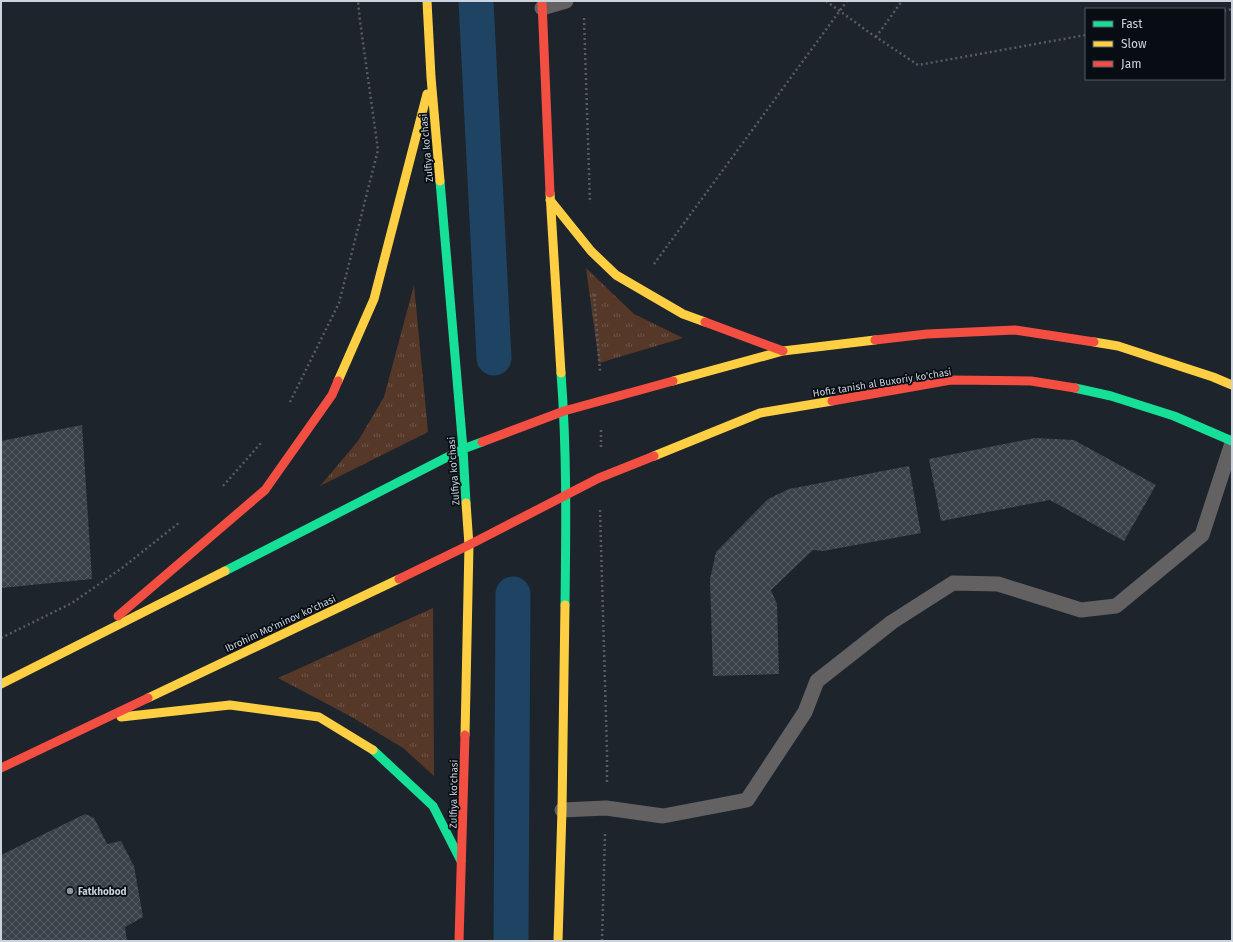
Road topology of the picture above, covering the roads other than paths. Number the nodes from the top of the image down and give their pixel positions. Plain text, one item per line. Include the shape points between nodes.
1 (427, 1) edge
2 (566, 1) edge
3 (542, 4) edge
4 (431, 77) junction
5 (550, 200) junction
6 (783, 351) junction
7 (1232, 385) edge
8 (564, 411) junction
9 (1232, 442) edge
10 (463, 449) junction
11 (566, 495) junction
12 (469, 545) junction
13 (90, 640) junction
14 (1, 684) edge
15 (104, 718) junction
16 (1, 768) edge
17 (562, 810) junction
18 (462, 864) junction
19 (459, 941) edge
20 (558, 941) edge

1 - 4 main road, Zulfiya ko'chasi
2 - 3 lane
3 - 5 main road
4 - 10 main road, Zulfiya ko'chasi
4 - 13 main road via 374,299 332,395 265,490
5 - 6 main road via 591,251 616,275 683,314
5 - 8 main road
6 - 7 main road via 927,334 1015,330 1118,346
6 - 8 main road
8 - 10 main road
8 - 11 main road
9 - 11 main road, Hofiz tanish al Buxoriy ko'chasi via 1174,416 1071,386 1031,381 950,380 760,413 599,478
9 - 17 lane via 1202,535 1116,606 1081,610 998,584 953,583 892,622 817,682 805,712 747,800 662,816 606,808
10 - 12 main road, Zulfiya ko'chasi
10 - 13 main road
11 - 12 main road, Ibrohim Mo'minov ko'chasi
11 - 17 main road
12 - 15 main road, Ibrohim Mo'minov ko'chasi
12 - 18 main road, Zulfiya ko'chasi
13 - 14 main road
15 - 16 main road, Ibrohim Mo'minov ko'chasi
15 - 18 main road via 230,705 319,717 373,750 432,806
17 - 20 main road
18 - 19 main road, Zulfiya ko'chasi

